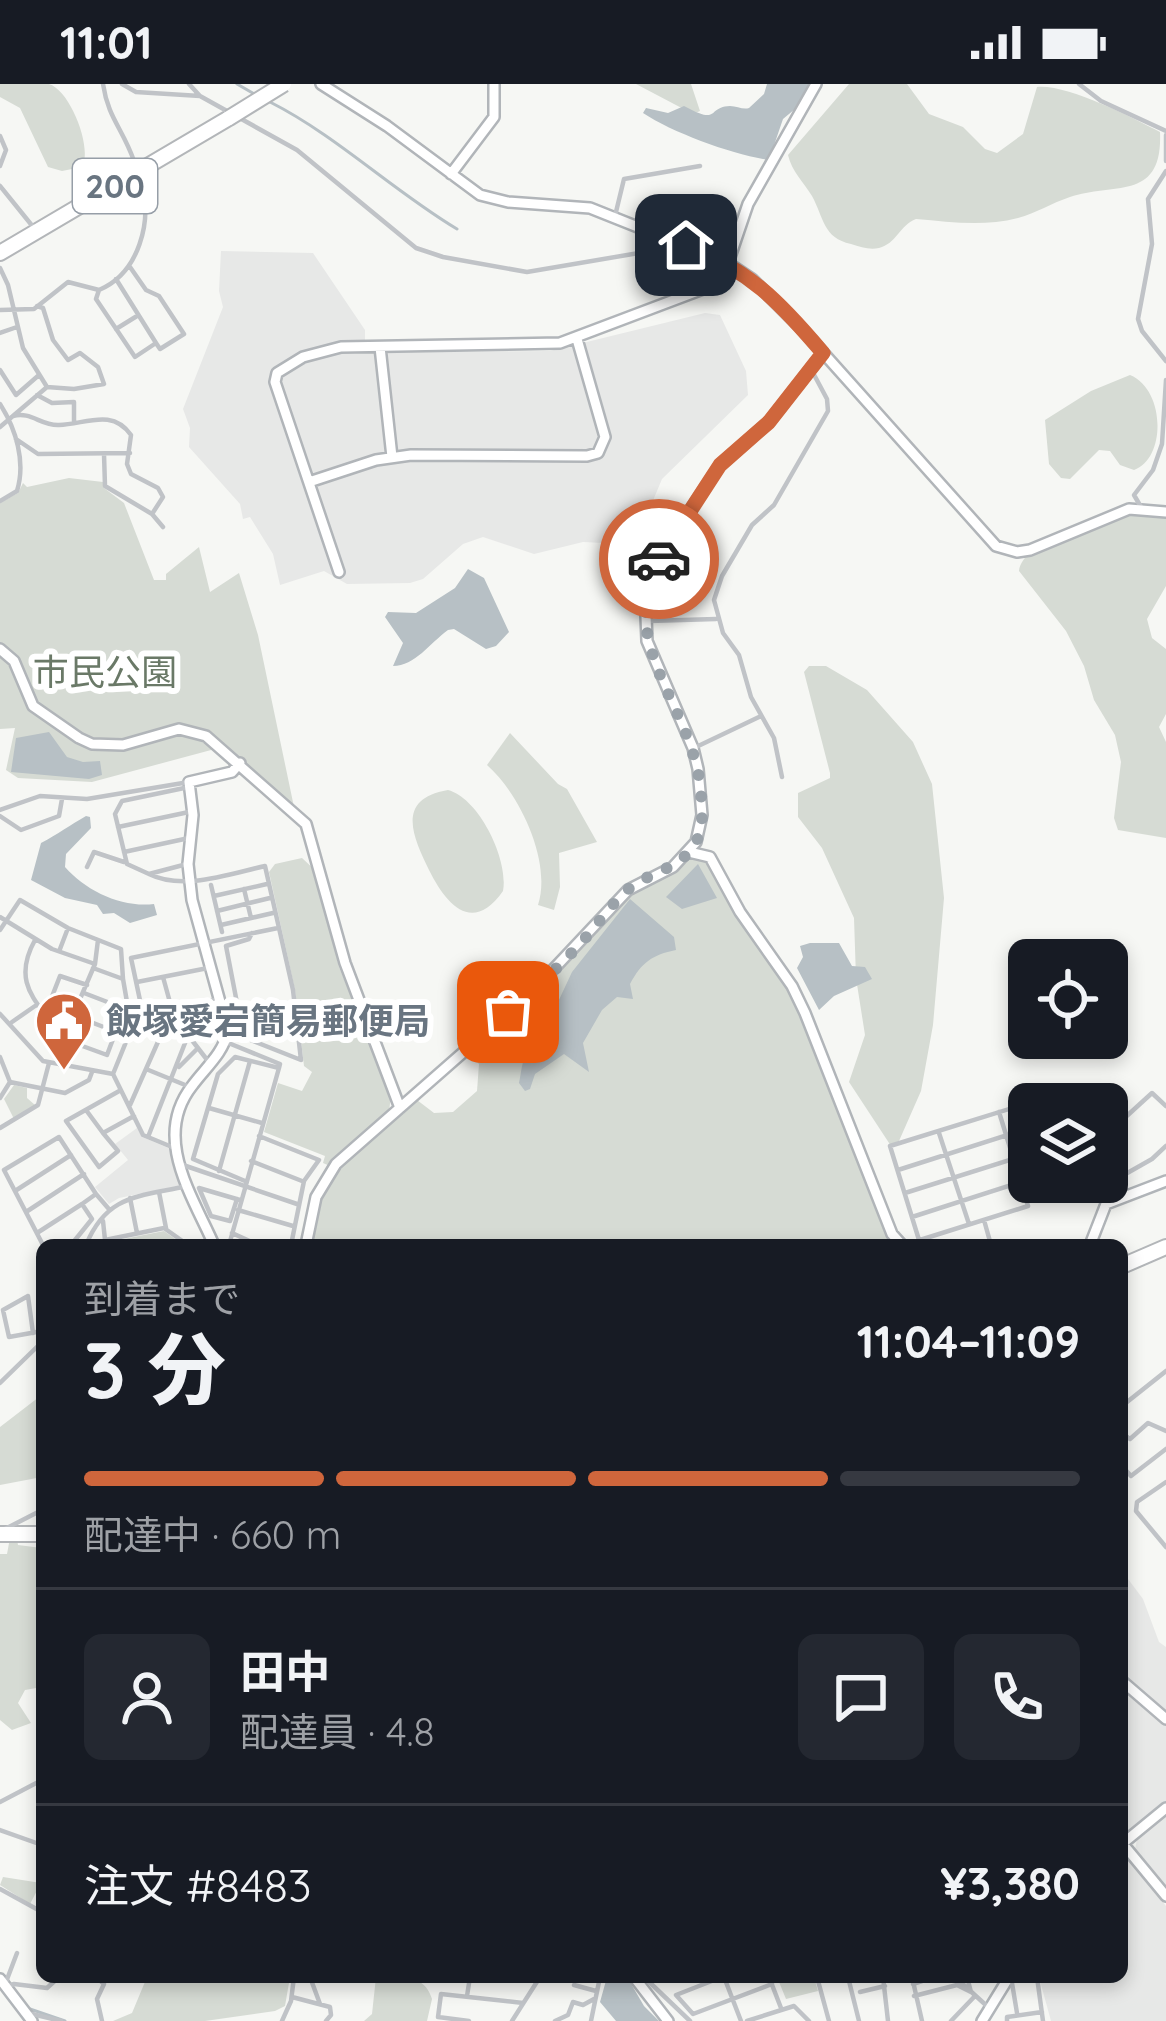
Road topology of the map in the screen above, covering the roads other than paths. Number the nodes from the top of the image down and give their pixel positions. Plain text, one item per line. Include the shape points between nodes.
1 (104, 84) edge
2 (122, 84) edge
3 (190, 84) edge
4 (274, 84) edge
5 (284, 84) edge
6 (321, 84) edge
7 (494, 84) edge
8 (817, 84) edge
9 (1079, 84) edge
10 (200, 96) junction
11 (227, 117) junction
12 (1166, 133) edge
13 (0, 136) edge
14 (1166, 161) edge
15 (0, 166) edge
16 (700, 166) dead end
17 (1166, 171) edge
18 (451, 174) junction
19 (0, 186) edge
20 (615, 216) junction
21 (35, 229) junction
22 (686, 245) junction
23 (0, 250) edge
24 (728, 262) junction
25 (130, 267) junction
26 (0, 268) edge
27 (116, 279) junction
28 (99, 290) junction
29 (37, 307) junction
30 (0, 310) edge
31 (13, 310) junction
32 (139, 315) junction
33 (17, 327) junction
34 (116, 329) junction
35 (0, 333) edge
36 (577, 339) junction
37 (156, 343) junction
38 (380, 347) junction
39 (823, 353) junction
40 (1166, 361) edge
41 (811, 369) junction
42 (0, 370) edge
43 (39, 375) junction
44 (1166, 380) edge
45 (46, 387) junction
46 (74, 389) junction
47 (37, 395) junction
48 (74, 402) junction
49 (0, 404) edge
50 (5, 421) edge
51 (74, 421) junction
52 (16, 439) junction
53 (130, 453) junction
54 (104, 454) junction
55 (392, 457) junction
56 (309, 482) junction
57 (0, 501) edge
58 (1141, 507) junction
59 (1166, 512) edge
60 (152, 514) junction
61 (163, 527) dead end
62 (339, 572) dead end
63 (717, 619) junction
64 (644, 622) junction
65 (0, 649) edge
66 (759, 717) junction
67 (693, 748) junction
68 (240, 763) junction
69 (782, 777) dead end
70 (189, 785) junction
71 (62, 799) junction
72 (192, 812) junction
73 (0, 813) edge
74 (118, 827) junction
75 (701, 830) junction
76 (190, 838) junction
77 (124, 852) junction
78 (689, 852) junction
79 (710, 857) junction
80 (127, 864) junction
81 (188, 864) junction
82 (87, 867) dead end
83 (148, 874) junction
84 (189, 881) junction
85 (268, 884) junction
86 (211, 885) dead end
87 (244, 889) junction
88 (214, 896) junction
89 (272, 898) junction
90 (248, 904) junction
91 (218, 911) junction
92 (275, 912) junction
93 (251, 918) junction
94 (3, 920) edge
95 (68, 928) junction
96 (278, 928) junction
97 (0, 930) edge
98 (252, 933) junction
99 (98, 939) junction
100 (35, 940) junction
101 (202, 944) junction
102 (60, 949) junction
103 (94, 966) junction
104 (209, 968) junction
105 (164, 977) junction
106 (123, 979) junction
107 (136, 982) junction
108 (85, 989) junction
109 (221, 1002) junction
110 (239, 1002) junction
111 (142, 1005) junction
112 (35, 1006) junction
113 (125, 1008) junction
114 (0, 1014) edge
115 (75, 1016) junction
116 (44, 1017) junction
117 (171, 1017) junction
118 (12, 1022) junction
119 (116, 1032) junction
120 (227, 1032) junction
121 (244, 1036) junction
122 (187, 1038) junction
123 (64, 1040) junction
124 (196, 1050) junction
125 (0, 1057) edge
126 (250, 1061) junction
127 (50, 1063) junction
128 (211, 1063) junction
129 (60, 1065) junction
130 (279, 1068) junction
131 (146, 1069) junction
132 (92, 1072) junction
133 (113, 1074) junction
134 (172, 1076) junction
135 (10, 1082) junction
136 (190, 1087) junction
137 (44, 1089) junction
138 (121, 1090) junction
139 (0, 1098) edge
140 (1166, 1106) edge
141 (129, 1107) junction
142 (208, 1108) junction
143 (400, 1108) junction
144 (1008, 1109) edge
145 (86, 1110) junction
146 (999, 1112) junction
147 (1128, 1114) edge
148 (236, 1115) junction
149 (134, 1116) junction
150 (262, 1123) junction
151 (0, 1129) edge
152 (939, 1131) junction
153 (104, 1133) junction
154 (1006, 1135) junction
155 (259, 1136) junction
156 (148, 1137) junction
157 (1008, 1141) edge
158 (1166, 1146) edge
159 (174, 1147) junction
160 (72, 1154) junction
161 (946, 1155) junction
162 (251, 1161) junction
163 (1008, 1161) edge
164 (178, 1163) junction
165 (898, 1170) junction
166 (219, 1171) junction
167 (1128, 1172) edge
168 (84, 1174) junction
169 (954, 1178) junction
170 (304, 1181) junction
171 (1166, 1181) edge
172 (244, 1183) junction
173 (188, 1186) junction
174 (1008, 1186) edge
175 (15, 1191) junction
176 (160, 1192) junction
177 (905, 1193) junction
178 (96, 1194) junction
179 (130, 1198) junction
180 (238, 1199) junction
181 (961, 1201) junction
182 (1027, 1203) edge
183 (82, 1204) junction
184 (297, 1204) junction
185 (1106, 1204) joint
186 (108, 1208) junction
187 (238, 1210) junction
188 (26, 1212) junction
189 (912, 1216) junction
190 (103, 1217) junction
191 (983, 1220) junction
192 (969, 1224) junction
193 (293, 1226) junction
194 (167, 1230) junction
195 (37, 1233) junction
196 (137, 1233) junction
197 (232, 1233) junction
198 (40, 1239) edge
199 (75, 1239) edge
200 (90, 1239) edge
201 (105, 1239) edge
202 (110, 1239) edge
203 (180, 1239) edge
204 (211, 1239) edge
205 (230, 1239) edge
206 (245, 1239) edge
207 (291, 1239) edge
208 (307, 1239) edge
209 (897, 1239) edge
210 (919, 1239) edge
211 (922, 1239) edge
212 (989, 1239) edge
213 (1092, 1239) edge
214 (1166, 1247) edge
215 (1128, 1263) edge
216 (36, 1332) edge
217 (33, 1333) junction
218 (36, 1348) edge
219 (1166, 1371) edge
220 (0, 1383) edge
221 (1128, 1401) edge
222 (1166, 1431) edge
223 (1128, 1438) edge
224 (1166, 1449) edge
225 (1128, 1473) edge
226 (1166, 1482) edge
227 (36, 1513) edge
228 (0, 1533) edge
229 (36, 1534) edge
230 (1166, 1547) edge
231 (1128, 1686) edge
232 (1166, 1720) edge
233 (36, 1783) edge
234 (0, 1802) edge
235 (1166, 1808) edge
236 (0, 1830) edge
237 (1128, 1839) edge
238 (36, 1843) edge
239 (1128, 1851) edge
240 (1, 1892) edge
241 (1166, 1896) edge
242 (36, 1909) edge
243 (17, 1953) dead end
244 (52, 1983) edge
245 (103, 1983) edge
246 (293, 1983) edge
247 (312, 1983) edge
248 (469, 1983) edge
249 (536, 1983) edge
250 (598, 1983) edge
251 (639, 1983) edge
252 (650, 1983) edge
253 (707, 1983) edge
254 (726, 1983) edge
255 (767, 1983) edge
256 (772, 1983) edge
257 (819, 1983) edge
258 (850, 1983) edge
259 (884, 1983) edge
260 (913, 1983) edge
261 (961, 1983) edge
262 (969, 1983) edge
263 (1006, 1983) edge
264 (1011, 1983) edge
265 (1037, 1983) edge
266 (1, 1985) edge
267 (574, 1985) dead end
268 (885, 1986) junction
269 (596, 1990) junction
270 (860, 1992) dead end
271 (973, 1994) junction
272 (467, 1996) junction
273 (914, 1996) junction
274 (292, 1997) junction
275 (594, 1999) junction
276 (733, 1999) junction
277 (523, 2003) junction
278 (320, 2004) junction
279 (988, 2007) junction
280 (781, 2008) junction
281 (1042, 2012) junction
282 (1017, 2015) junction
283 (29, 2017) edge
284 (920, 2019) edge
285 (62, 2021) edge
286 (102, 2021) edge
287 (282, 2021) edge
288 (326, 2021) edge
289 (469, 2021) edge
290 (512, 2021) edge
291 (554, 2021) edge
292 (591, 2021) edge
293 (668, 2021) edge
294 (690, 2021) edge
295 (744, 2021) edge
296 (809, 2021) edge
297 (829, 2021) edge
298 (859, 2021) edge
299 (889, 2021) edge
300 (909, 2021) edge
301 (951, 2021) edge
302 (982, 2021) edge
303 (1007, 2021) edge
304 (1043, 2021) edge

1 - 25 street, bridge via 106,109 148,205
2 - 10 street
3 - 10 street
4 - 11 highway, 200, bridge
5 - 11 highway, 200, bridge
6 - 18 street
7 - 18 street via 494,117
8 - 24 street via 748,204
9 - 12 street
10 - 22 street via 297,151 412,246 443,257 526,272
11 - 21 highway, 200
11 - 23 highway, 200
12 - 14 street
13 - 15 street
16 - 20 street via 624,179
17 - 40 street via 1148,199 1152,244 1138,322
18 - 20 street via 492,200 571,204
19 - 21 street
20 - 22 street
21 - 23 highway, 200
22 - 24 street
24 - 36 street via 705,289
24 - 39 street
25 - 27 street
25 - 37 street via 184,334 160,349
26 - 31 street
27 - 28 street
27 - 32 street
28 - 29 street via 68,282
28 - 34 street via 96,299
29 - 31 street
29 - 46 street via 68,360 80,353 100,370 104,386
30 - 31 street
31 - 33 street
32 - 34 street
32 - 37 street
33 - 35 street
33 - 43 street
34 - 37 street via 135,357
36 - 38 street
36 - 55 street via 605,437 598,453
38 - 55 street
38 - 56 street via 318,352 274,376
39 - 41 street
39 - 58 street via 1005,550 1030,550
41 - 63 street via 828,410 722,576
41 - 64 street via 720,465 652,572
42 - 43 street via 16,395
43 - 45 street
44 - 58 street via 1162,444 1134,495
45 - 46 street
45 - 47 street
46 - 48 street
47 - 48 street
47 - 50 street
48 - 51 street
49 - 50 street
50 - 51 street via 25,413 57,425
50 - 52 street
51 - 53 street via 112,419 130,435
52 - 54 street via 38,454
52 - 57 street via 19,485
53 - 54 street
53 - 60 street via 131,474 163,496
54 - 60 street via 105,486
55 - 56 street
56 - 62 street
58 - 59 street
60 - 61 street
63 - 64 street
63 - 66 street via 739,655
64 - 67 street
65 - 68 street via 14,661 33,706 79,738 123,745 187,730
66 - 67 street
66 - 69 street via 774,738
67 - 75 street
68 - 70 street
68 - 143 street via 306,824 345,963
70 - 71 street
70 - 72 street
70 - 74 street via 122,801
71 - 73 street via 40,796
71 - 73 street via 59,816 25,829
72 - 74 street
72 - 76 street
74 - 77 street
75 - 78 street
75 - 79 street
76 - 77 street
76 - 81 street
77 - 80 street
78 - 79 street
78 - 143 street via 628,890 562,963
79 - 209 street via 806,1012
80 - 82 street via 94,852
80 - 83 street
81 - 83 street
81 - 84 street
83 - 84 street
84 - 85 street via 265,866
84 - 101 street
85 - 87 street
85 - 89 street
86 - 88 street
87 - 88 street
87 - 90 street
88 - 91 street
89 - 90 street
89 - 92 street
90 - 91 street
90 - 93 street
91 - 93 street via 221,928
92 - 93 street
92 - 96 street
94 - 95 street via 20,900
94 - 97 street
94 - 100 street
95 - 99 street
95 - 102 street
96 - 98 street
96 - 121 street via 301,1060
98 - 101 street
98 - 110 street via 226,946
99 - 103 street
99 - 106 street via 121,949
100 - 102 street
100 - 112 street via 24,973
101 - 104 street
101 - 107 street via 131,958
102 - 103 street
103 - 106 street
103 - 108 street
104 - 105 street
104 - 109 street
105 - 107 street
105 - 117 street
106 - 113 street
107 - 111 street
108 - 113 street
108 - 115 street
108 - 116 street via 60,976
109 - 110 street
109 - 120 street
109 - 120 street via 188,1005 192,1029
110 - 121 street
111 - 117 street
111 - 133 street
112 - 116 street
112 - 118 street
113 - 119 street
114 - 118 street
115 - 119 street
115 - 123 street
116 - 123 street
117 - 122 street
117 - 131 street
118 - 127 street via 27,1048
119 - 123 street via 107,1055
120 - 121 street
120 - 128 street
120 - 130 street
122 - 124 street
122 - 134 street
123 - 129 street
124 - 128 street
124 - 134 street
125 - 135 street
126 - 130 street
126 - 142 street via 235,1057 218,1074
126 - 148 street
127 - 129 street
127 - 137 street
128 - 136 street
129 - 132 street
130 - 150 street
131 - 134 street
131 - 141 street
132 - 133 street
132 - 137 street via 65,1093
133 - 138 street
134 - 136 street
134 - 156 street
135 - 137 street
135 - 139 street
136 - 159 street
137 - 151 street via 32,1111
138 - 141 street
138 - 145 street
140 - 147 street via 1152,1093
141 - 149 street
142 - 148 street
142 - 166 street via 193,1159
143 - 208 street via 324,1180
144 - 146 street
145 - 153 street
145 - 153 street via 66,1121 99,1168 118,1151
146 - 152 street
146 - 154 street
148 - 150 street
148 - 166 street
149 - 153 street
149 - 156 street
150 - 155 street
152 - 161 street
152 - 165 street via 890,1146
154 - 157 street
154 - 161 street
155 - 162 street
155 - 170 street via 319,1160
156 - 159 street
158 - 167 street
159 - 164 street
160 - 168 street
160 - 175 street
160 - 175 street via 56,1136 4,1170
161 - 165 street
161 - 169 street
162 - 170 street
162 - 172 street
163 - 169 street
164 - 172 street
164 - 173 street
165 - 177 street
166 - 172 street
168 - 178 street
168 - 188 street
169 - 177 street
169 - 181 street
170 - 184 street
171 - 185 street
172 - 180 street
172 - 184 street
173 - 176 street
173 - 204 street
174 - 181 street
175 - 188 street
176 - 179 street
176 - 194 street
177 - 189 street
178 - 183 street
178 - 186 street
179 - 186 street
179 - 196 street
180 - 180 street via 219,1194 199,1188 211,1216 230,1221
180 - 187 street
181 - 189 street
181 - 192 street
182 - 191 street
183 - 195 street
183 - 199 street via 92,1219
184 - 193 street
185 - 213 street
186 - 190 street
187 - 193 street
187 - 197 street
188 - 195 street
189 - 210 street
190 - 200 street
190 - 201 street
191 - 192 street
191 - 212 street
192 - 211 street
193 - 207 street
194 - 196 street
194 - 203 street
195 - 198 street
196 - 202 street
197 - 205 street
197 - 206 street
214 - 215 highway
216 - 217 street
217 - 217 street via 6,1335 3,1310 28,1296
218 - 220 street
219 - 221 street
222 - 223 street via 1148,1423
224 - 225 street
226 - 230 street via 1136,1511
227 - 228 street
228 - 229 highway
231 - 232 street
233 - 234 street
235 - 237 street
236 - 238 street
239 - 241 street
240 - 242 street
243 - 266 street
244 - 266 street
245 - 286 street
246 - 274 street
247 - 278 street
248 - 272 street
249 - 277 street
250 - 269 street
251 - 293 street
252 - 294 street
253 - 276 street via 676,1995 693,2014
254 - 276 street
255 - 276 street
256 - 280 street
257 - 297 street
258 - 298 street
259 - 268 street
260 - 273 street
261 - 271 street
262 - 271 street
263 - 279 street
264 - 282 street
265 - 281 street
266 - 283 street
267 - 269 street
268 - 270 street
268 - 299 street
269 - 275 street
271 - 273 street via 957,1985
271 - 279 street
271 - 301 street
272 - 277 street
272 - 289 street via 440,1994 438,2017
273 - 284 street
274 - 278 street
274 - 287 street
275 - 291 street via 573,2002
275 - 292 street
276 - 295 street
277 - 290 street
278 - 288 street via 331,2009
279 - 302 street
280 - 295 street
280 - 296 street via 794,2006
281 - 282 street
281 - 304 street
282 - 303 street
283 - 285 street
284 - 300 street

